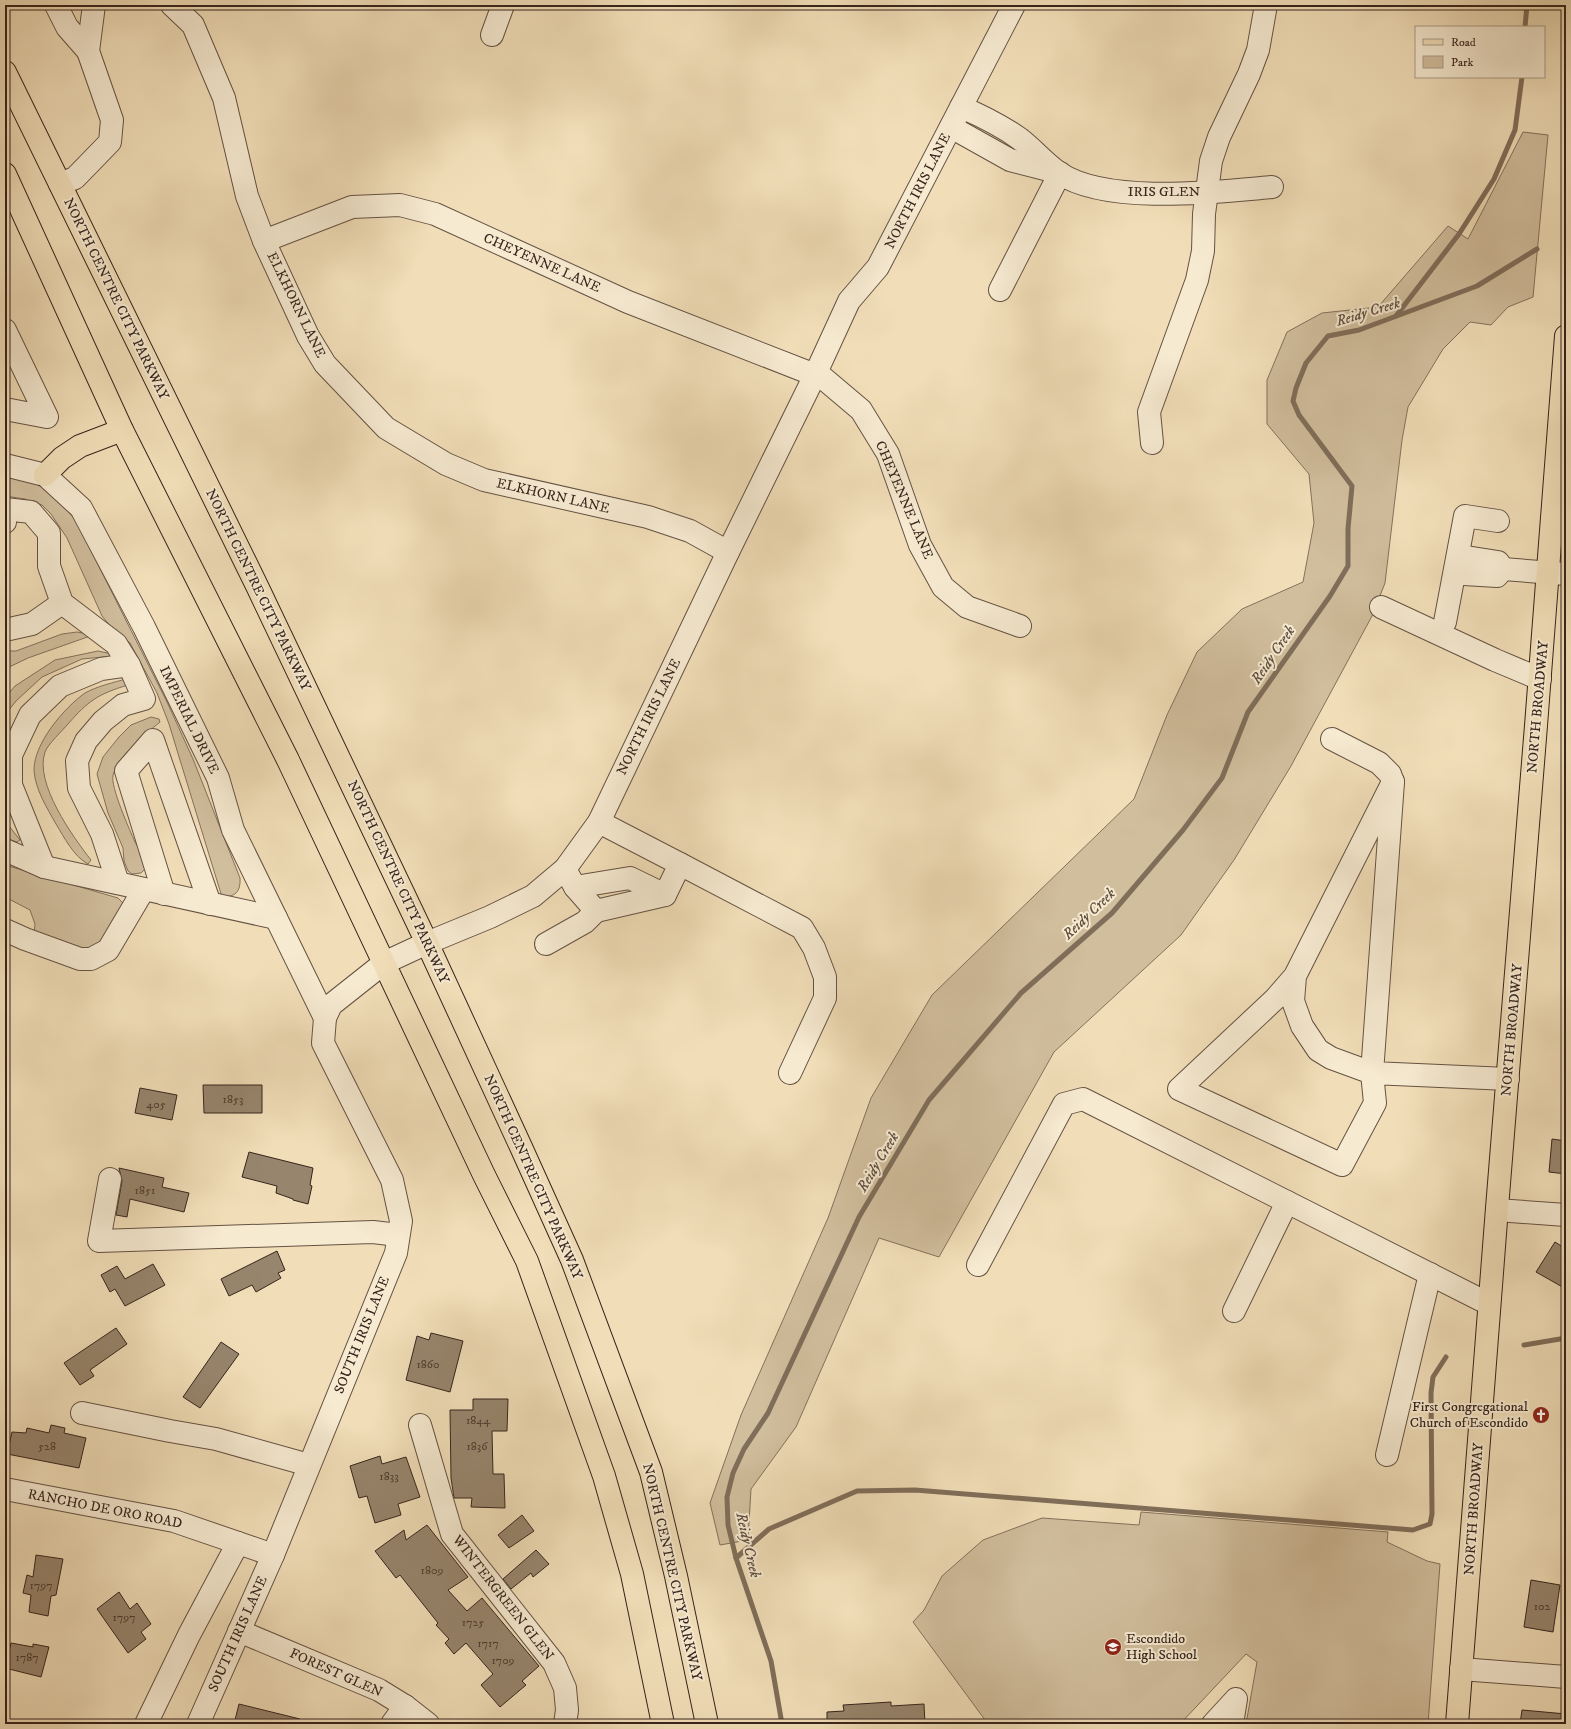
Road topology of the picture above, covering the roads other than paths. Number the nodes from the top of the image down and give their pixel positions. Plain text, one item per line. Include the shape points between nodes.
1 (56, 5) edge
2 (94, 5) edge
3 (172, 5) edge
4 (504, 5) edge
5 (1014, 5) edge
6 (1266, 5) edge
7 (492, 35) dead end
8 (88, 51) junction
9 (5, 72) edge
10 (961, 107) junction
11 (951, 127) junction
12 (1060, 173) junction
13 (5, 174) edge
14 (60, 184) junction
15 (1272, 187) dead end
16 (1207, 192) junction
17 (264, 241) junction
18 (1000, 290) dead end
19 (5, 330) edge
20 (1566, 336) edge
21 (816, 374) junction
22 (5, 409) edge
23 (122, 430) junction
24 (1152, 443) dead end
25 (5, 465) edge
26 (45, 475) junction
27 (1498, 521) dead end
28 (5, 522) edge
29 (728, 552) junction
30 (1456, 564) junction
31 (1557, 573) edge
32 (62, 603) junction
33 (1381, 607) dead end
34 (1445, 622) dead end
35 (1020, 626) dead end
36 (5, 630) edge
37 (129, 665) junction
38 (1540, 679) junction
39 (1332, 739) dead end
40 (1393, 782) junction
41 (599, 822) junction
42 (5, 850) edge
43 (680, 864) junction
44 (44, 867) junction
45 (570, 878) junction
46 (118, 883) junction
47 (154, 891) junction
48 (665, 895) junction
49 (210, 904) junction
50 (596, 911) junction
51 (276, 918) junction
52 (5, 930) edge
53 (427, 943) junction
54 (546, 944) dead end
55 (384, 963) junction
56 (1295, 976) junction
57 (325, 1018) junction
58 (790, 1073) dead end
59 (1372, 1073) junction
60 (1508, 1079) junction
61 (110, 1179) dead end
62 (1287, 1202) junction
63 (1496, 1210) junction
64 (1566, 1215) edge
65 (398, 1235) junction
66 (978, 1265) dead end
67 (1430, 1274) junction
68 (1489, 1304) junction
69 (1234, 1310) dead end
70 (82, 1413) dead end
71 (420, 1425) dead end
72 (1387, 1455) dead end
73 (309, 1465) junction
74 (5, 1489) edge
75 (238, 1543) junction
76 (273, 1555) junction
77 (239, 1631) junction
78 (1461, 1669) junction
79 (1566, 1677) edge
80 (404, 1706) junction
81 (146, 1724) edge
82 (198, 1724) edge
83 (392, 1724) edge
84 (428, 1724) edge
85 (565, 1724) edge
86 (663, 1724) edge
87 (707, 1724) edge
88 (1213, 1724) edge
89 (1232, 1724) edge
90 (1457, 1724) edge

1 - 8 street via 67,27
2 - 8 street
3 - 17 street, ELKHORN LANE via 193,25 224,98 247,196
4 - 7 street
5 - 10 street, NORTH IRIS LANE
6 - 16 street via 1258,50 1219,137 1211,161
8 - 14 street via 112,120 110,142 75,178
9 - 14 main road, NORTH CENTRE CITY PARKWAY
10 - 11 street, NORTH IRIS LANE
10 - 12 street, IRIS GLEN via 1006,130
11 - 12 street, IRIS GLEN via 1010,160
11 - 21 street, NORTH IRIS LANE via 878,267 849,301
12 - 16 street, IRIS GLEN via 1076,182 1108,191
12 - 18 street
13 - 23 main road
14 - 53 main road, NORTH CENTRE CITY PARKWAY via 258,588
15 - 16 street, IRIS GLEN
16 - 24 street via 1203,250 1197,280 1149,412
17 - 21 street, CHEYENNE LANE via 352,207 400,205 435,214 628,302
17 - 29 street, ELKHORN LANE via 308,336 325,364 386,428 446,464 484,480 648,517 690,532
19 - 22 street via 48,417
20 - 31 main road, NORTH BROADWAY
21 - 29 street, NORTH IRIS LANE
21 - 35 street, CHEYENNE LANE via 861,410 888,454 920,546 943,587 967,607
23 - 26 main road via 80,446 62,458
23 - 55 main road via 288,760
25 - 26 street, IMPERIAL DRIVE
26 - 51 street, IMPERIAL DRIVE via 81,508 144,627 218,778 233,830
27 - 30 street via 1465,516
28 - 32 street via 5,509 31,512 49,532 49,566
29 - 41 street, NORTH IRIS LANE
30 - 31 street via 1466,557 1498,562 1503,569
30 - 34 street
31 - 38 main road, NORTH BROADWAY
32 - 36 street via 32,624
32 - 37 street via 116,644
33 - 38 street
37 - 44 street via 101,669 60,686 30,715 11,755 11,785
37 - 46 street via 144,698 123,705 103,721 86,741 77,761 79,788 102,834
38 - 60 main road, NORTH BROADWAY
39 - 40 street via 1379,763 1390,774
40 - 56 street
40 - 59 street
41 - 43 street
41 - 45 street, NORTH IRIS LANE
42 - 44 street
43 - 48 street
43 - 58 street via 802,928 814,948 825,977 825,998
44 - 46 street
45 - 48 street via 630,878
45 - 50 street
45 - 53 street, NORTH IRIS LANE via 490,917
46 - 47 street
47 - 49 street
47 - 49 street via 126,771 153,740
47 - 52 street via 108,950 91,959 80,959
48 - 50 street
49 - 51 street
50 - 54 street via 584,922
51 - 57 street, IMPERIAL DRIVE
53 - 55 street, NORTH IRIS LANE
53 - 87 main road, NORTH CENTRE CITY PARKWAY via 572,1260 651,1472
55 - 57 street, SOUTH IRIS LANE via 331,1005
55 - 86 main road via 527,1261 604,1476 632,1574
56 - 59 street via 1293,1001 1302,1026 1318,1050 1331,1058
56 - 59 street via 1275,999 1179,1089 1342,1165 1375,1104
57 - 65 street, SOUTH IRIS LANE via 323,1043 392,1180 401,1221
59 - 60 street
60 - 63 main road, NORTH BROADWAY
61 - 65 street via 99,1241 374,1232
62 - 66 street via 1083,1099 1064,1104
62 - 67 street
62 - 69 street
63 - 64 street
63 - 68 main road, NORTH BROADWAY
65 - 73 street, SOUTH IRIS LANE via 396,1253
67 - 68 street
67 - 72 street
68 - 78 main road, NORTH BROADWAY
70 - 73 street via 216,1439
71 - 85 street, WINTERGREEN GLEN via 452,1534 554,1663 565,1688
73 - 76 street, SOUTH IRIS LANE
74 - 75 street, RANCHO DE ORO ROAD via 174,1521
75 - 76 street, RANCHO DE ORO ROAD
75 - 81 street
76 - 77 street, SOUTH IRIS LANE
77 - 80 street, FOREST GLEN via 380,1690
77 - 82 street, SOUTH IRIS LANE
78 - 79 street
78 - 90 main road, NORTH BROADWAY
80 - 83 street
80 - 84 street, FOREST GLEN
88 - 89 street via 1236,1699

